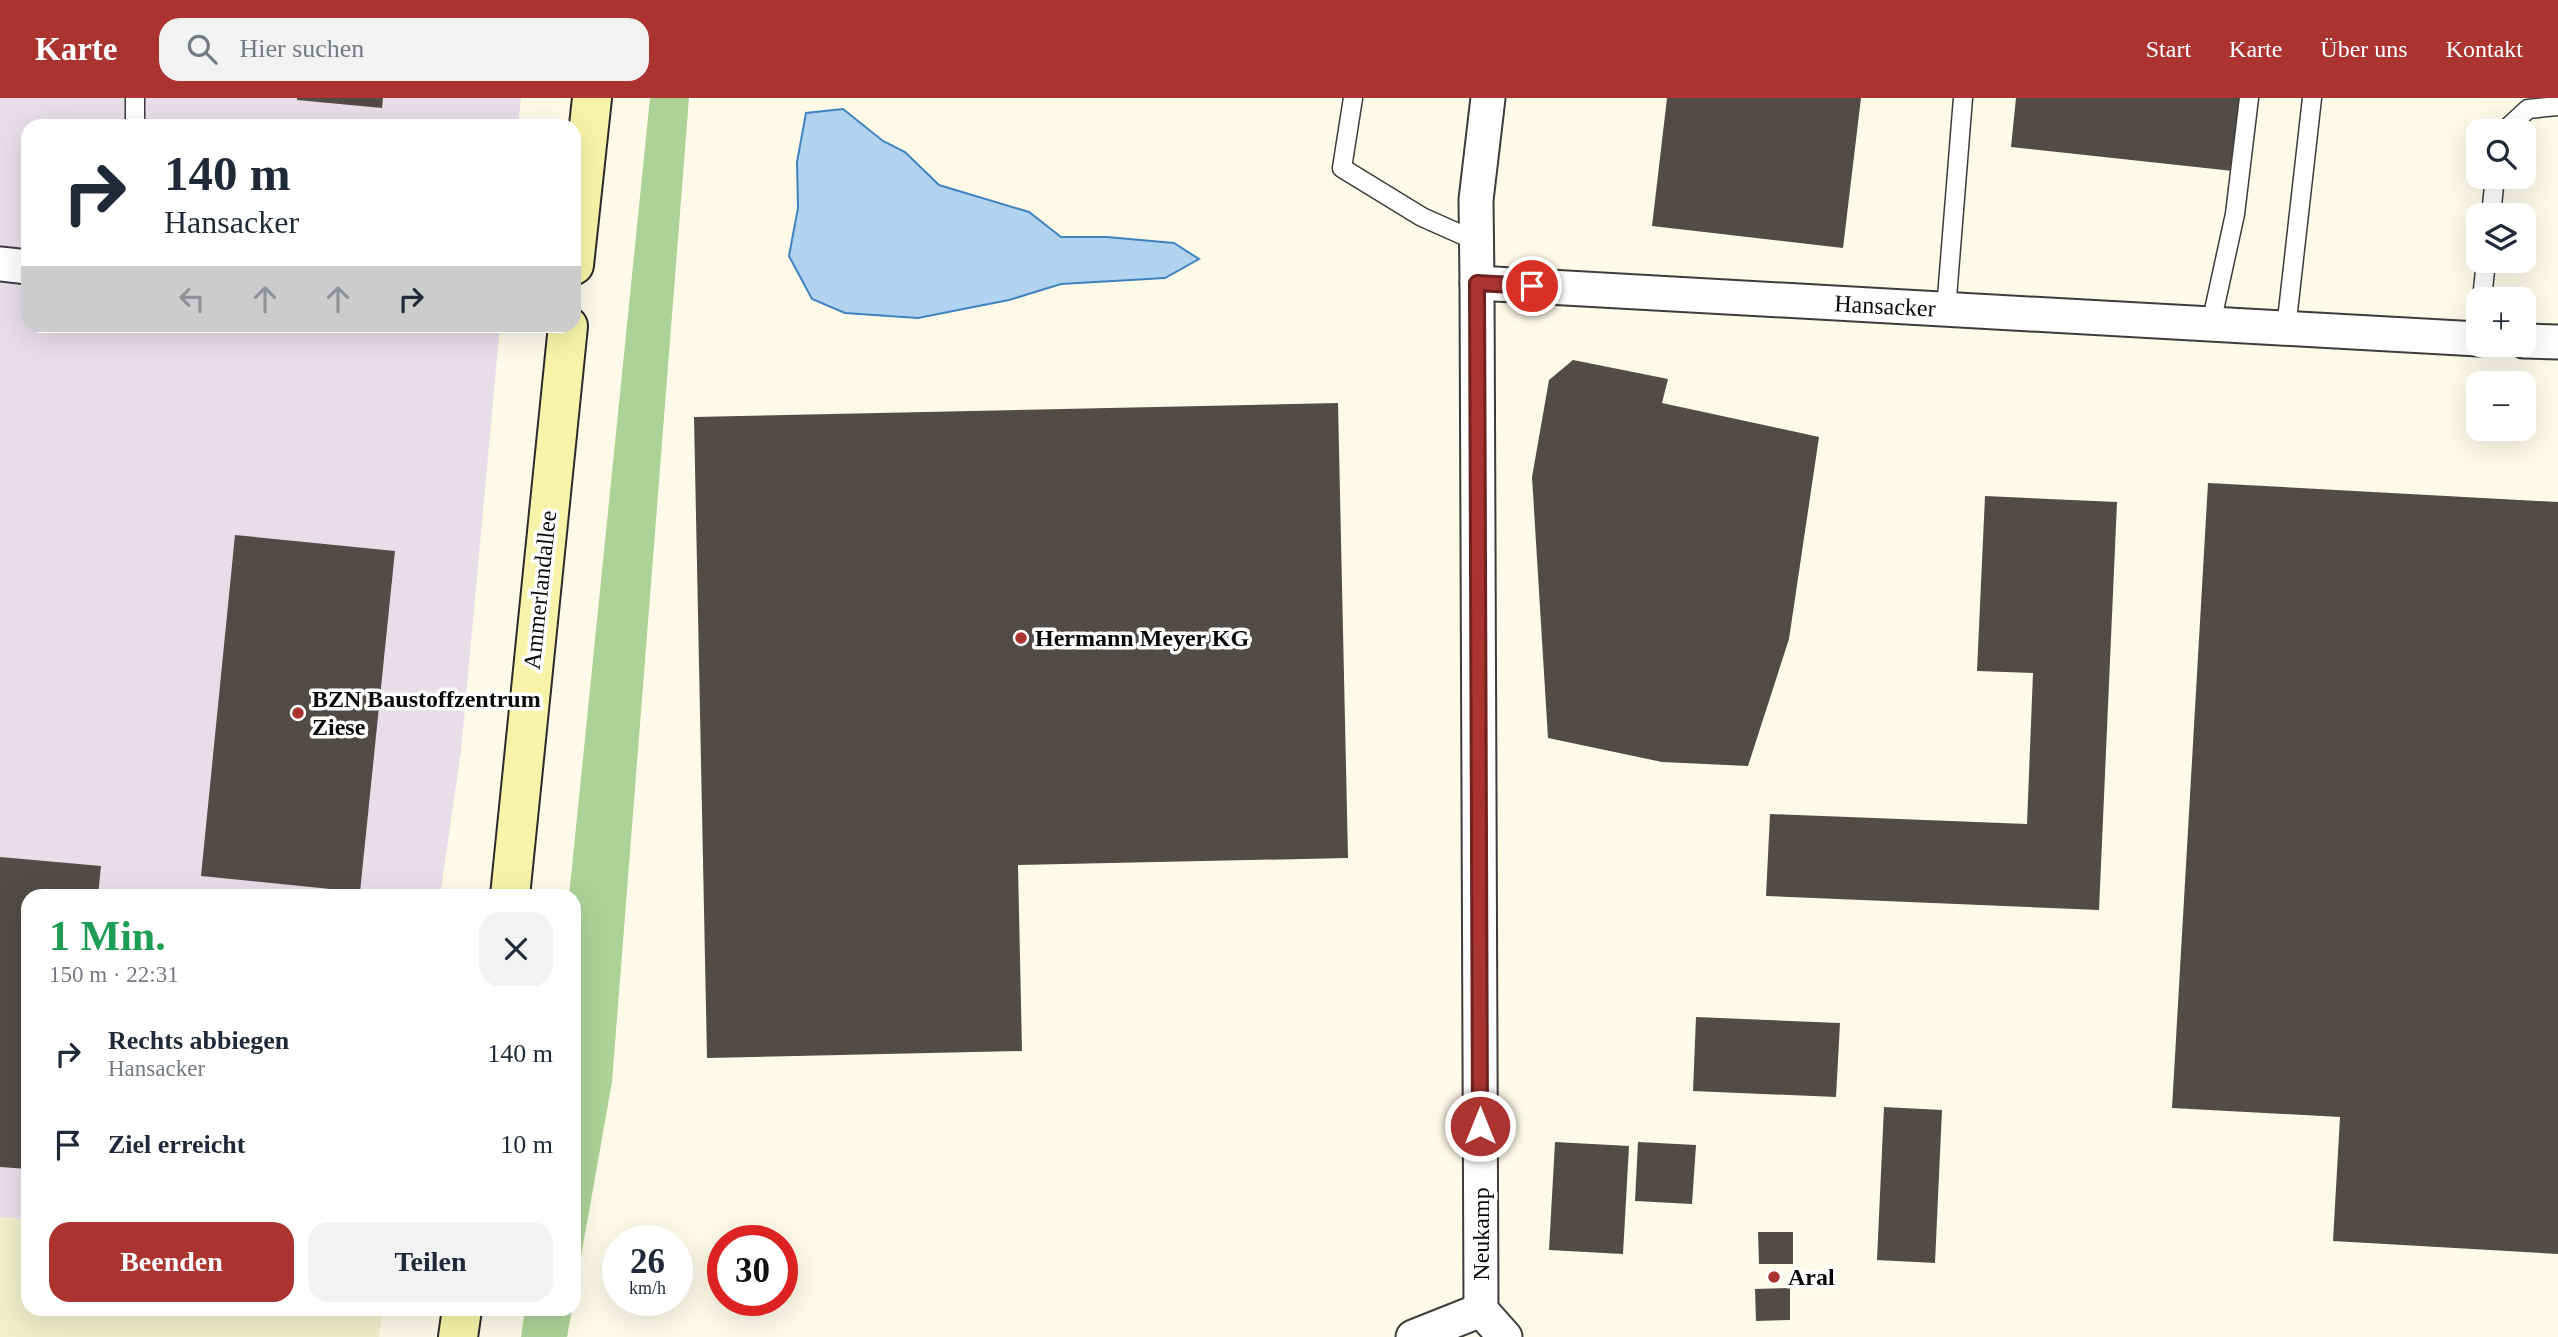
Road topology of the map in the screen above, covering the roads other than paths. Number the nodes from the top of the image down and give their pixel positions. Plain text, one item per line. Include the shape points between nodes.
1 (135, 98) edge
2 (592, 98) edge
3 (1353, 98) edge
4 (1488, 98) edge
5 (1963, 98) edge
6 (2249, 98) edge
7 (2312, 98) edge
8 (2558, 106) edge
9 (135, 119) edge
10 (2517, 119) edge
11 (581, 200) edge
12 (1476, 241) junction
13 (0, 264) edge
14 (21, 266) edge
15 (1477, 283) junction
16 (1946, 310) junction
17 (2211, 324) junction
18 (2286, 329) junction
19 (567, 333) edge
20 (2466, 337) edge
21 (2536, 341) edge
22 (2558, 342) edge
23 (511, 889) edge
24 (1482, 1310) junction
25 (461, 1316) edge
26 (458, 1337) edge
27 (1413, 1337) edge
28 (1505, 1337) edge

1 - 9 lane
2 - 11 main road
3 - 12 lane via 1342,167 1422,217
4 - 12 street
5 - 16 lane
6 - 17 lane via 2235,214
7 - 18 lane
8 - 10 lane via 2528,109
12 - 15 street
13 - 14 street
15 - 16 street, Hansacker
15 - 24 street, Neukamp
16 - 17 street, Hansacker
17 - 18 street, Hansacker
18 - 20 street, Hansacker
19 - 23 main road, Ammerlandallee
21 - 22 street
24 - 27 street
24 - 28 street, Neukamp
25 - 26 main road

